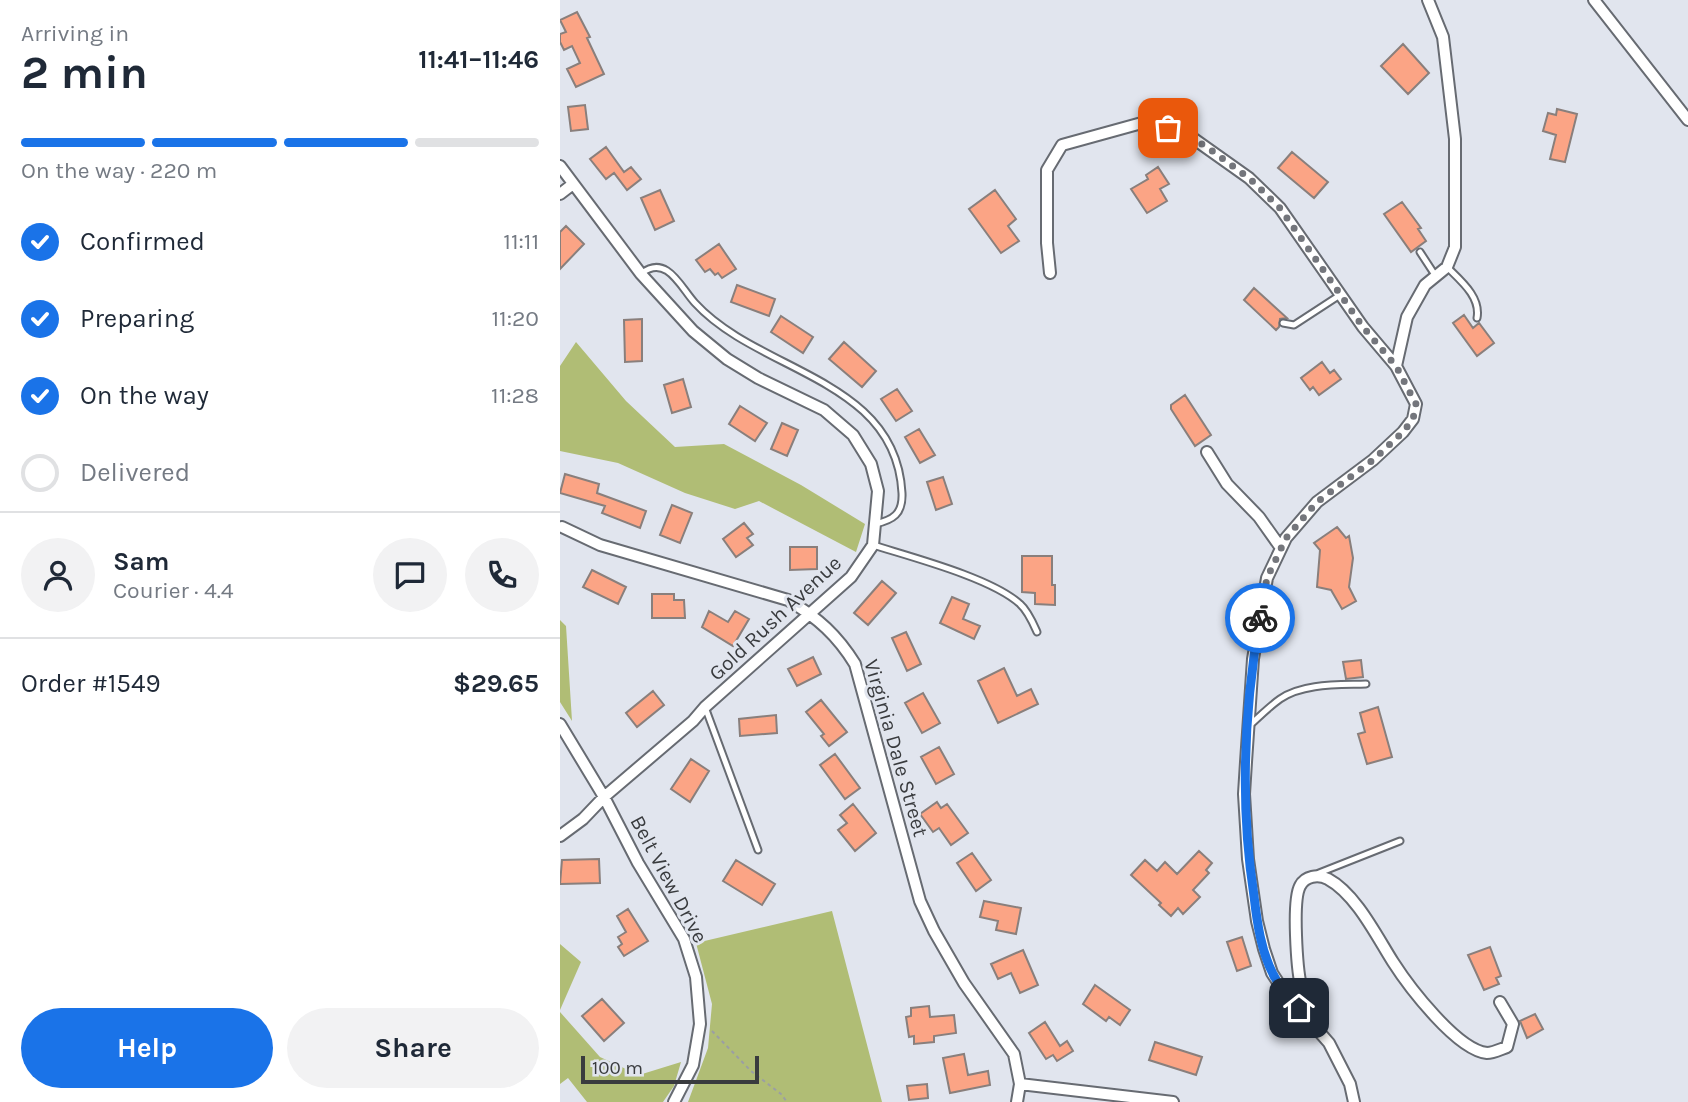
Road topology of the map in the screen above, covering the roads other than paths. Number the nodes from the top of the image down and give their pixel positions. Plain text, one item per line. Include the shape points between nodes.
1 (1429, 0) edge
2 (1594, 0) edge
3 (1688, 120) edge
4 (560, 166) edge
5 (573, 184) junction
6 (560, 194) edge
7 (1420, 252) dead end
8 (1447, 267) junction
9 (1050, 273) dead end
10 (641, 274) junction
11 (1435, 275) junction
12 (1340, 295) junction
13 (1476, 318) dead end
14 (1283, 323) dead end
15 (1396, 366) junction
16 (1208, 452) dead end
17 (874, 524) junction
18 (562, 527) dead end
19 (873, 545) junction
20 (1281, 548) junction
21 (810, 613) junction
22 (1037, 632) dead end
23 (1366, 684) dead end
24 (705, 707) junction
25 (560, 724) edge
26 (1249, 726) junction
27 (604, 797) junction
28 (560, 836) edge
29 (1400, 841) dead end
30 (758, 850) dead end
31 (1310, 877) junction
32 (1500, 1002) dead end
33 (1312, 1023) junction
34 (1020, 1084) junction
35 (674, 1102) edge
36 (1017, 1102) edge
37 (1173, 1102) edge
38 (1354, 1102) edge

1 - 8 street via 1443,37 1455,139 1455,247
2 - 3 street
4 - 5 street
5 - 6 street
5 - 10 street
7 - 11 lane
8 - 11 street
8 - 13 lane via 1473,296 1478,305
9 - 12 street via 1047,170 1062,145 1149,121 1187,134 1249,178 1293,223
10 - 17 street via 693,331 727,359 824,410 853,435 872,464 878,491
10 - 17 lane via 655,268 672,273 693,302 727,330 836,390 876,423 894,458 902,500 892,520
11 - 15 street via 1407,317
12 - 14 lane via 1294,325
12 - 15 street
15 - 20 street via 1416,404 1413,419 1373,460 1317,502
16 - 20 street via 1227,484
17 - 19 street
18 - 21 street, Virginia Dale Street via 600,545 788,600
19 - 21 street, Gold Rush Avenue via 851,577
19 - 22 lane via 1008,596 1021,605
20 - 26 street via 1267,578 1253,659
21 - 24 street, Gold Rush Avenue
21 - 34 street, Virginia Dale Street via 840,640 855,664 920,901 964,983 1014,1054
23 - 26 lane via 1300,691 1282,698
24 - 27 street, Gold Rush Avenue
24 - 30 lane
25 - 27 street, Belt View Drive
26 - 33 street via 1244,794 1257,920 1272,973
27 - 28 street, Gold Rush Avenue
27 - 35 street, Belt View Drive via 684,939 696,977 699,1016 693,1065
29 - 31 lane
31 - 32 street via 1328,879 1350,898 1422,1000 1473,1049 1489,1053 1507,1047 1513,1024
31 - 33 street via 1299,887 1297,945 1300,985
33 - 38 street via 1341,1064
34 - 36 street, Virginia Dale Street
34 - 37 street

